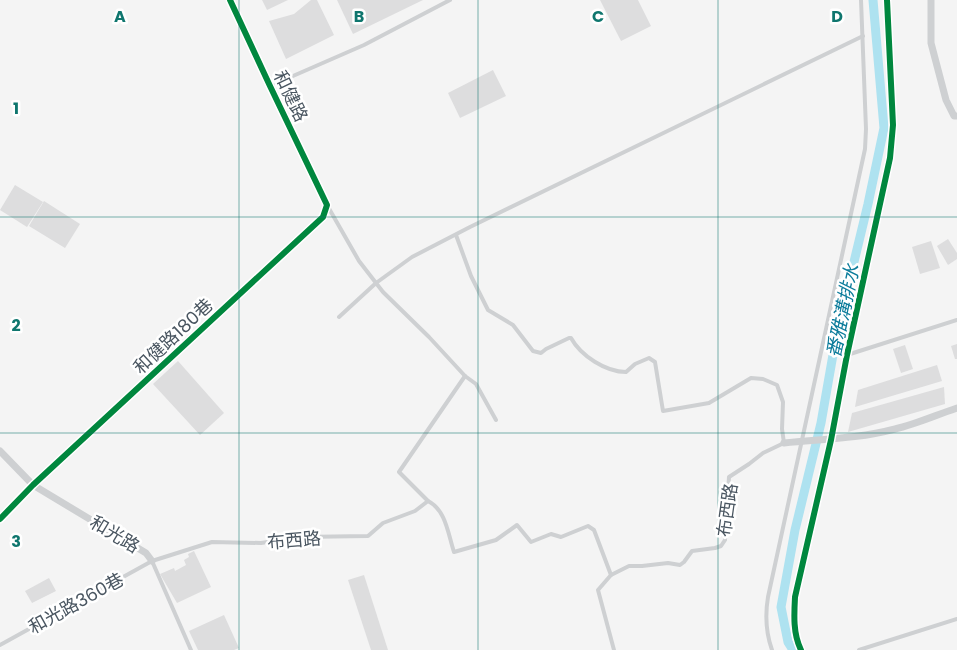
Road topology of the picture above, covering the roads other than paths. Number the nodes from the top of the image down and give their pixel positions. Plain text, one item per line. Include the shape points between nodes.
1 (230, 0) edge
2 (450, 0) edge
3 (861, 0) edge
4 (888, 0) edge
5 (931, 0) edge
6 (863, 36) junction
7 (270, 86) junction
8 (957, 116) edge
9 (327, 205) junction
10 (456, 235) junction
11 (376, 283) junction
12 (339, 316) dead end
13 (957, 320) edge
14 (847, 354) junction
15 (464, 376) junction
16 (957, 408) edge
17 (496, 420) dead end
18 (828, 440) junction
19 (803, 441) junction
20 (784, 443) junction
21 (0, 451) edge
22 (33, 485) junction
23 (428, 501) junction
24 (0, 519) edge
25 (152, 561) junction
26 (611, 575) junction
27 (957, 619) edge
28 (0, 644) edge
29 (191, 650) edge
30 (614, 650) edge
31 (772, 650) edge
32 (801, 650) edge
33 (859, 650) edge

1 - 7 street, 和健路
2 - 7 lane via 364,45
3 - 6 lane
4 - 14 street via 892,142
5 - 8 street via 931,43 946,100
6 - 10 lane
6 - 19 lane via 865,149
7 - 9 street, 和健路
9 - 11 lane, 和健路 via 359,261
9 - 22 street, 和健路180巷 via 323,217
10 - 11 lane via 412,257
10 - 20 lane via 488,310 513,325 533,351 541,354 571,338 586,355 619,372 626,372 649,358 655,362 663,411 709,403 751,378 763,380 776,385 783,402
11 - 12 lane
11 - 15 lane, 和健路
13 - 14 lane
14 - 18 street
15 - 17 lane, 和健路 via 476,384
15 - 23 lane via 399,472
16 - 18 street via 895,429
18 - 19 street
18 - 32 street via 795,597 794,616
19 - 20 street
19 - 31 lane via 766,609 767,636
20 - 26 lane, 布西路 via 729,477 722,546 692,551 680,564 634,565
21 - 22 street, 和光路
22 - 24 street, 和健路180巷
22 - 25 street, 和光路 via 146,553
23 - 25 lane, 布西路 via 415,511 383,523 368,536 300,537 261,543 212,542
23 - 26 lane via 442,513 454,552 496,540 517,525 531,542 588,526 594,530
25 - 28 lane, 和光路360巷
25 - 29 lane, 和光路
26 - 30 lane via 598,590
27 - 33 lane

